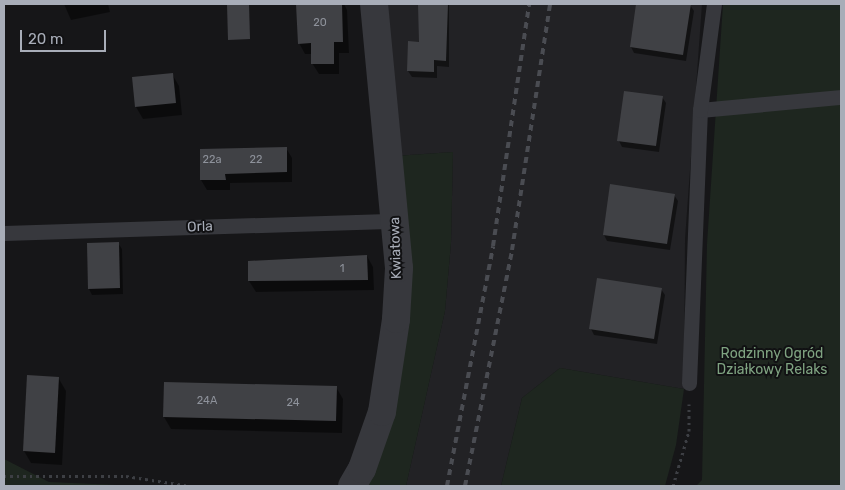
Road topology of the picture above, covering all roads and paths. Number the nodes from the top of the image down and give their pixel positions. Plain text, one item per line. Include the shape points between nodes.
1 (374, 4) edge
2 (714, 4) edge
3 (841, 97) edge
4 (700, 110) junction
5 (396, 222) junction
6 (4, 233) edge
7 (689, 383) joint
8 (4, 476) edge
9 (190, 486) edge
10 (352, 486) edge
11 (673, 486) edge

1 - 5 street, Kwiatowa
2 - 4 lane
3 - 4 lane
4 - 7 lane
5 - 6 lane, Orla
5 - 10 street, Kwiatowa via 396,319 382,412 362,469
7 - 11 path via 688,430
8 - 9 path via 126,476

